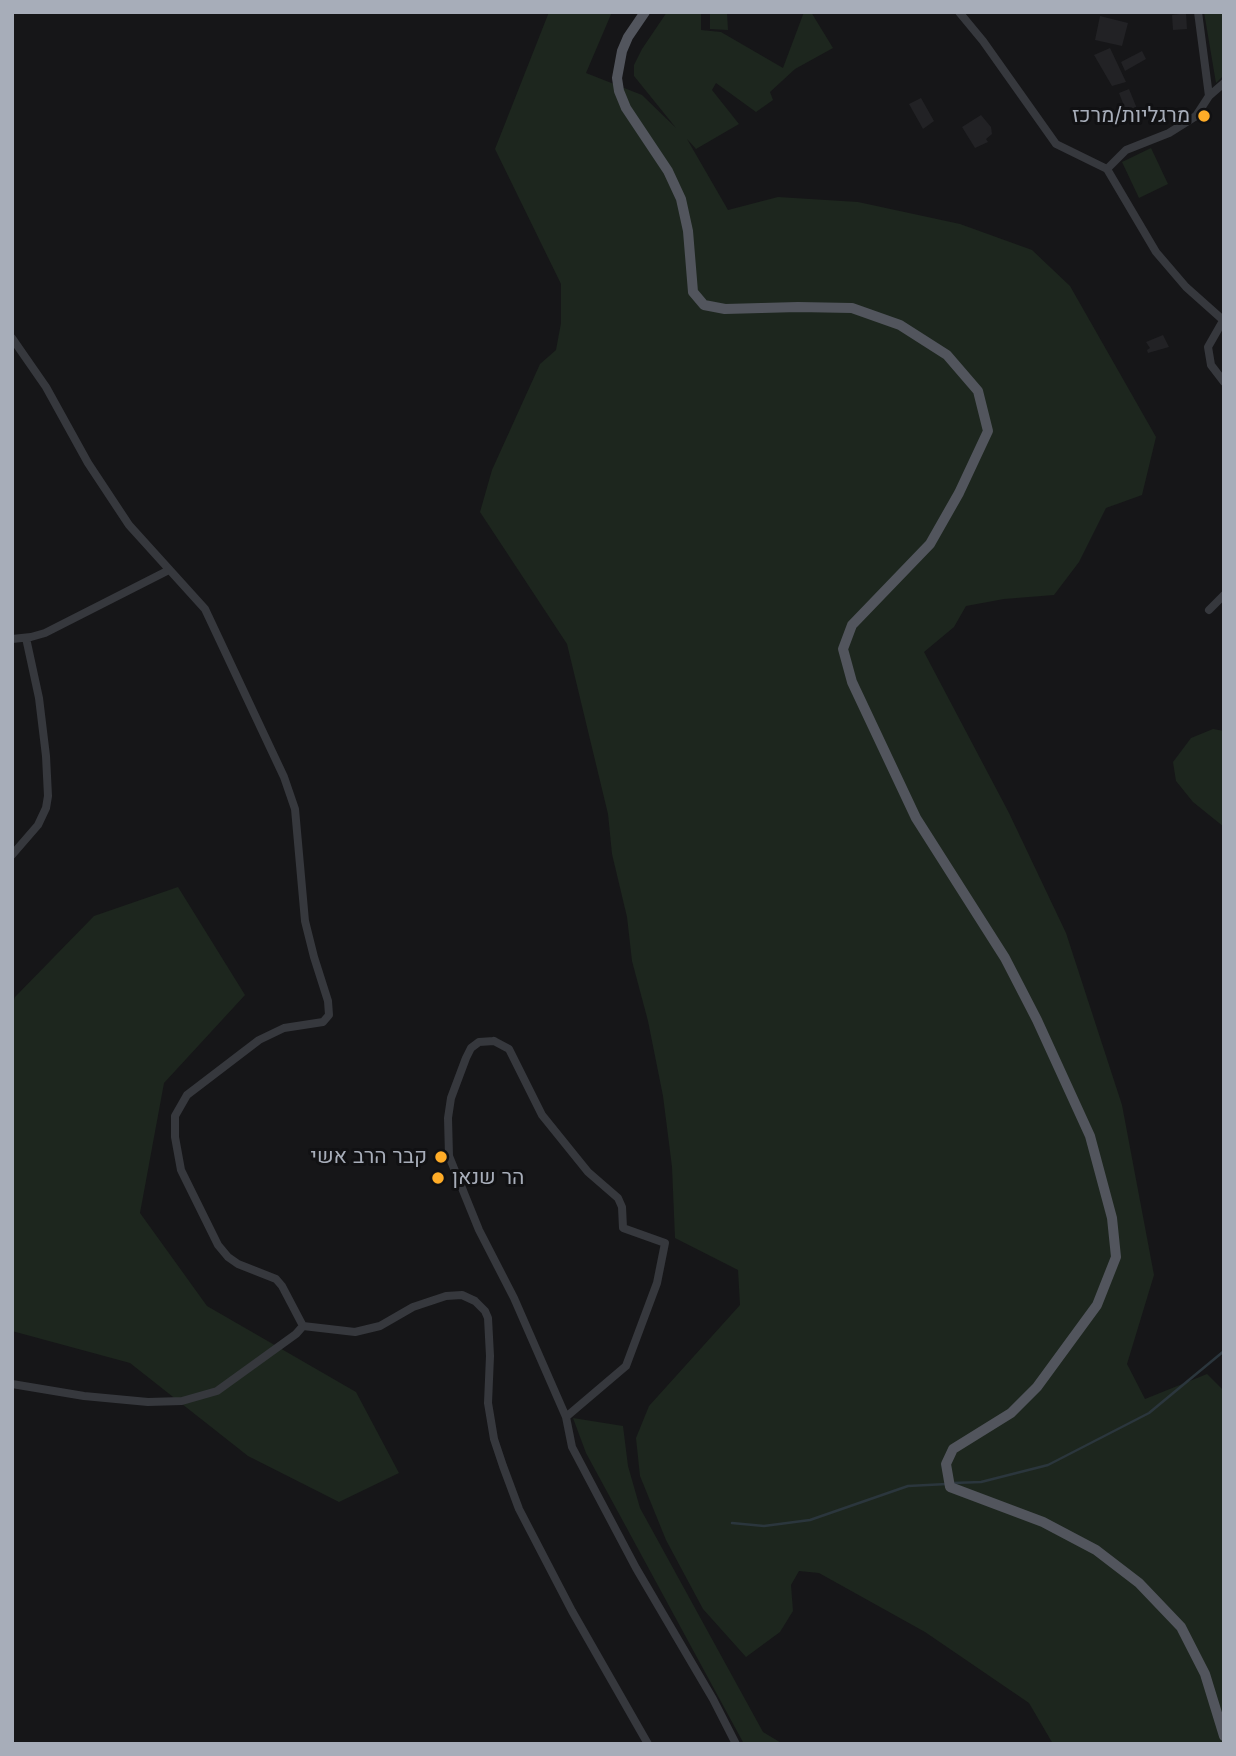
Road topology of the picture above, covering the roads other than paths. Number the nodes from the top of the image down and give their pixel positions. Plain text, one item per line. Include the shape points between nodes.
1 (645, 12) edge
2 (959, 12) edge
3 (1198, 12) edge
4 (1224, 83) edge
5 (1209, 96) junction
6 (1107, 169) junction
7 (1223, 319) edge
8 (12, 338) edge
9 (1224, 382) edge
10 (169, 570) junction
11 (1224, 595) edge
12 (1209, 610) dead end
13 (26, 638) junction
14 (12, 639) edge
15 (12, 855) edge
16 (303, 1326) junction
17 (12, 1384) edge
18 (566, 1417) junction
19 (1224, 1736) edge
20 (648, 1744) edge
21 (736, 1744) edge

1 - 19 main road via 622,51 619,91 681,199 693,292 704,304 725,309 852,309 900,325 947,355 978,391 988,431 959,493 929,544 852,625 843,649 852,682 915,818 1005,958 1090,1136 1112,1218 1116,1257 1097,1305 1037,1387 1011,1413 953,1449 946,1464 950,1487 1043,1522 1096,1550 1139,1583 1181,1627 1205,1674
2 - 6 street via 1056,144
3 - 5 street
4 - 5 street
5 - 6 street via 1196,117 1126,150
6 - 7 street via 1156,252 1186,287
7 - 9 street via 1208,347 1211,365
8 - 10 street via 116,505
10 - 13 street via 45,633
10 - 16 street via 211,620 291,793 305,921 329,1009 323,1022 284,1028 259,1040 187,1094 175,1116 177,1148 181,1170 218,1245 238,1264 276,1279
11 - 12 street
13 - 14 street
13 - 15 street via 39,698 47,802 38,825
16 - 17 street via 217,1391 182,1401 84,1396
16 - 20 street via 355,1332 380,1326 413,1307 446,1296 462,1295 485,1311 490,1356 488,1403 519,1509
18 - 18 street via 626,1366 657,1283 665,1243 623,1228 618,1198 588,1172 542,1115 509,1049 494,1041 479,1042 471,1048 451,1098 449,1156
18 - 21 street via 572,1447

